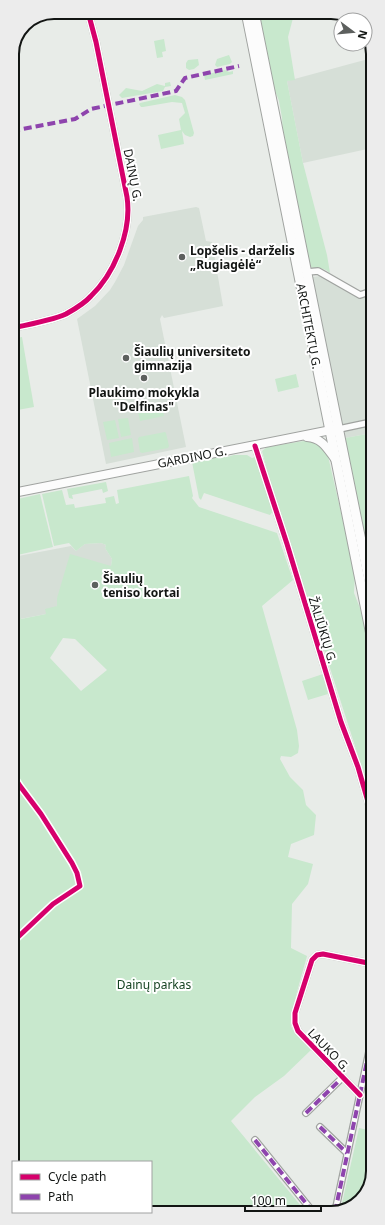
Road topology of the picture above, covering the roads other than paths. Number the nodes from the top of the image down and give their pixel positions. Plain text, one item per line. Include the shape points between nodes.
1 (90, 19) edge
2 (248, 19) edge
3 (255, 19) edge
4 (303, 268) junction
5 (366, 293) edge
6 (19, 326) edge
7 (366, 423) edge
8 (334, 430) junction
9 (300, 436) junction
10 (255, 446) junction
11 (335, 460) junction
12 (19, 492) edge
13 (366, 569) edge
14 (366, 611) edge
15 (366, 795) edge
16 (366, 963) edge
17 (366, 1066) edge
18 (342, 1078) junction
19 (360, 1095) junction
20 (306, 1113) dead end
21 (320, 1127) dead end
22 (255, 1140) dead end
23 (347, 1153) junction
24 (336, 1205) edge
25 (308, 1206) edge

1 - 6 street, DAINŲ G. via 126,191 129,213 127,229 113,264 91,296 60,316
2 - 4 main road, ARCHITEKTŲ G.
3 - 4 main road, ARCHITEKTŲ G.
4 - 5 street via 318,271 360,295
4 - 8 main road, ARCHITEKTŲ G.
7 - 8 street, GARDINO G.
8 - 9 main road, GARDINO G.
8 - 11 main road, ARCHITEKTŲ G.
8 - 13 main road, ARCHITEKTŲ G.
9 - 10 main road, GARDINO G.
9 - 11 main road via 319,440
10 - 12 main road, GARDINO G.
10 - 15 street, ŽALIŪKIŲ G.
11 - 14 main road, ARCHITEKTŲ G.
16 - 18 street, LAUKO G. via 323,954 317,956 312,960 295,1013 298,1031
17 - 19 street
18 - 19 street, LAUKO G.
18 - 20 street
19 - 23 street
21 - 23 street
22 - 25 street
23 - 24 street

